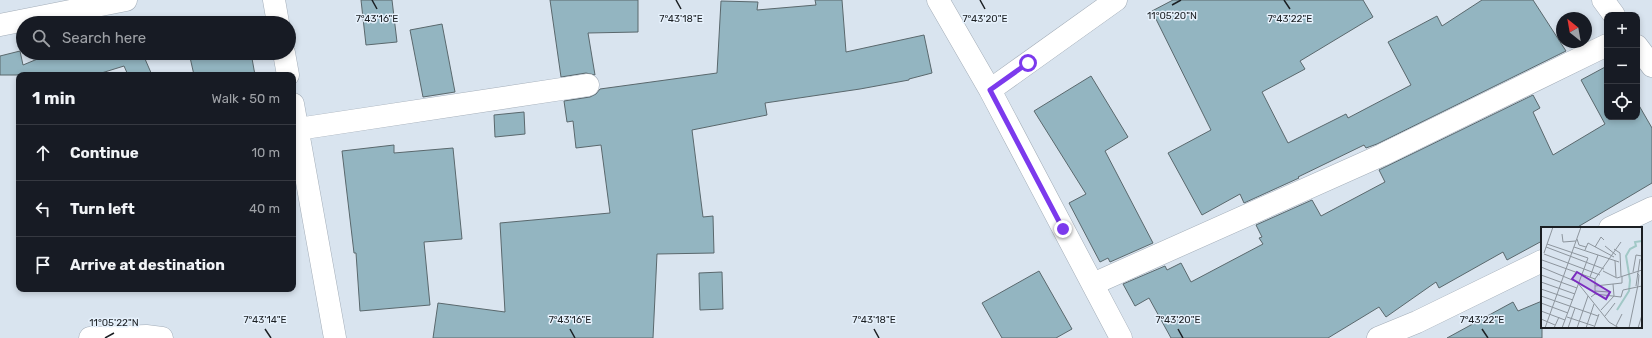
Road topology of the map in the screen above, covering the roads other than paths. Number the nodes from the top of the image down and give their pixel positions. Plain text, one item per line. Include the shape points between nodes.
1 (126, 0) edge
2 (274, 0) edge
3 (938, 0) edge
4 (1116, 0) edge
5 (1602, 0) edge
6 (1612, 12) edge
7 (45, 16) edge
8 (277, 16) edge
9 (16, 22) edge
10 (0, 25) edge
11 (1604, 46) edge
12 (1638, 48) edge
13 (285, 60) edge
14 (1652, 66) edge
15 (287, 72) edge
16 (588, 85) dead end
17 (990, 90) junction
18 (296, 120) edge
19 (298, 130) junction
20 (1652, 208) edge
21 (1612, 227) edge
22 (1541, 261) edge
23 (1093, 284) junction
24 (90, 338) edge
25 (162, 338) edge
26 (334, 338) edge
27 (1121, 338) edge
28 (1378, 338) edge

1 - 7 street
2 - 8 street
3 - 17 street
4 - 17 street
5 - 6 street
9 - 10 street
11 - 23 street via 1382,155
12 - 14 street
13 - 15 street
16 - 19 street
17 - 23 street
18 - 19 street
19 - 26 street
20 - 21 street
22 - 28 street via 1417,322
23 - 27 street
24 - 25 street

